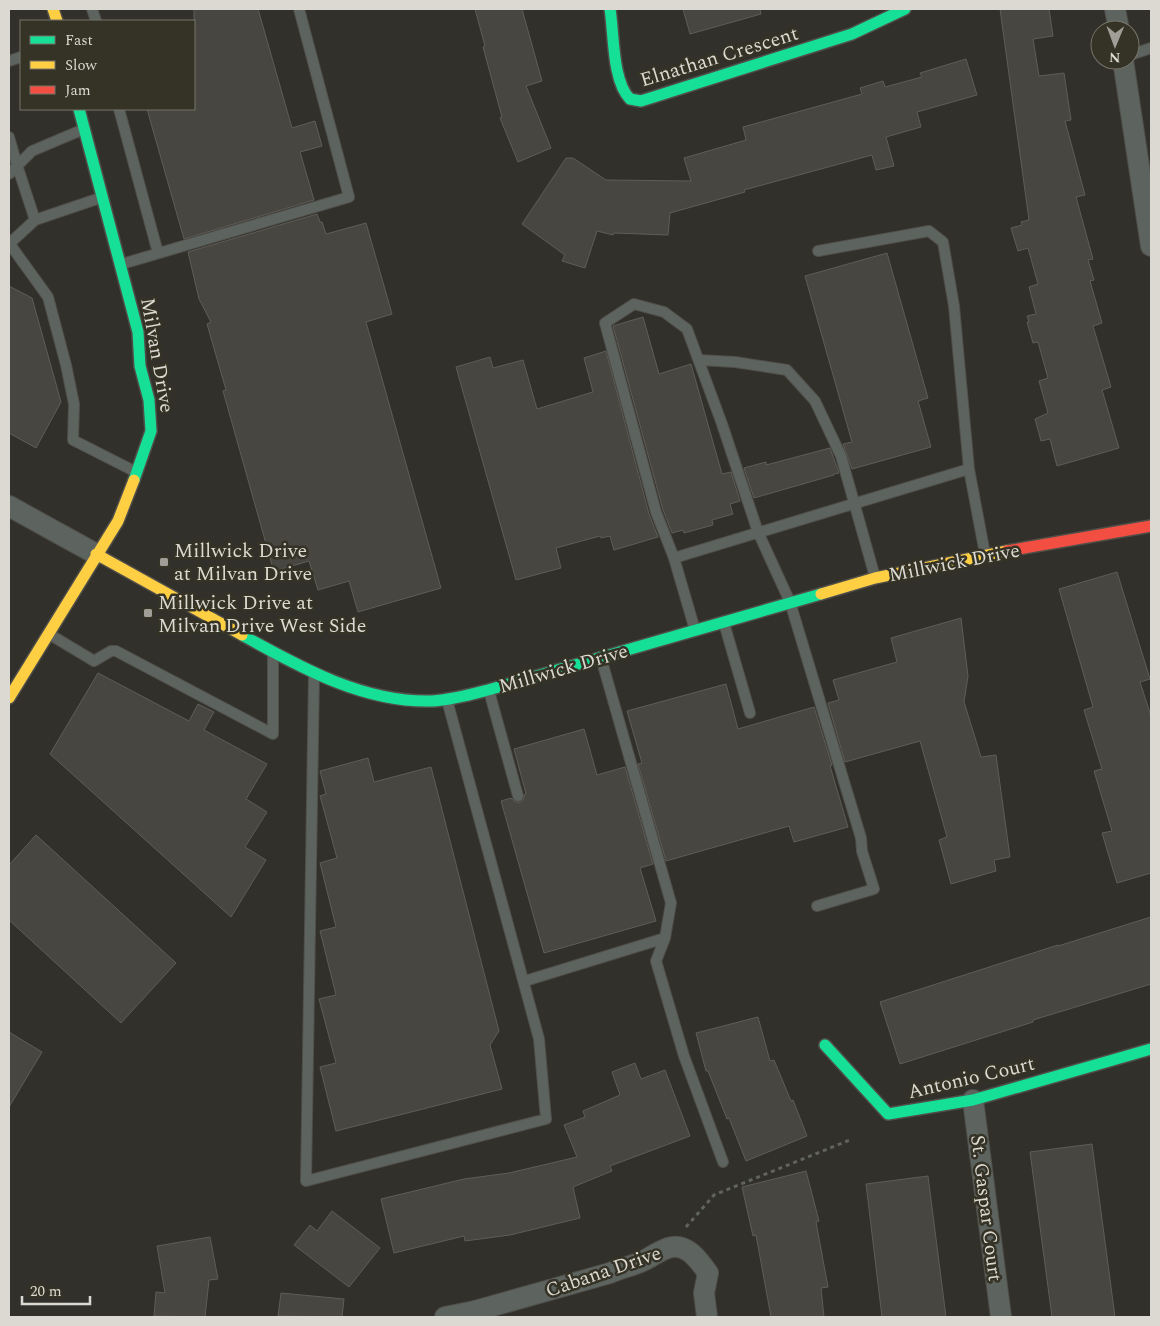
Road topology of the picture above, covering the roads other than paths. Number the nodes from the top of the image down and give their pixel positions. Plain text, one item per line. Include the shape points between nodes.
1 (299, 9) edge
2 (610, 9) edge
3 (905, 9) edge
4 (1125, 70) edge
5 (79, 110) edge
6 (119, 110) edge
7 (85, 129) junction
8 (9, 137) edge
9 (17, 165) junction
10 (9, 174) edge
11 (103, 197) junction
12 (36, 220) junction
13 (9, 243) edge
14 (1151, 246) edge
15 (818, 251) dead end
16 (158, 253) junction
17 (121, 264) junction
18 (699, 360) junction
19 (969, 469) junction
20 (137, 473) junction
21 (854, 503) junction
22 (9, 506) edge
23 (1151, 526) edge
24 (758, 532) junction
25 (96, 554) junction
26 (985, 555) junction
27 (674, 558) junction
28 (875, 578) junction
29 (790, 602) junction
30 (724, 622) junction
31 (696, 630) junction
32 (48, 634) junction
33 (273, 652) junction
34 (601, 657) junction
35 (314, 673) junction
36 (488, 690) junction
37 (9, 698) edge
38 (447, 700) junction
39 (750, 713) dead end
40 (518, 796) dead end
41 (817, 906) dead end
42 (665, 938) junction
43 (524, 981) junction
44 (825, 1045) dead end
45 (1151, 1049) edge
46 (973, 1100) junction
47 (723, 1162) dead end
48 (445, 1317) edge
49 (707, 1317) edge
50 (1001, 1317) edge

1 - 16 lane via 350,197
2 - 3 street, Elnathan Crescent via 623,91 628,98 641,102 852,34
4 - 14 street
5 - 7 street, Milvan Drive
6 - 16 lane
7 - 9 lane via 32,151
7 - 11 street, Milvan Drive
8 - 9 lane
9 - 10 lane
9 - 12 lane
11 - 12 lane
11 - 17 street, Milvan Drive
12 - 13 lane
13 - 20 lane via 48,297 74,404 73,440
15 - 19 lane via 929,231 943,242 954,306
16 - 17 lane
17 - 20 street, Milvan Drive via 138,332 140,366 149,400 151,431
18 - 21 lane via 787,370 815,401 841,456
18 - 24 lane
18 - 27 lane via 687,329 664,312 634,304 605,323 656,512
19 - 21 lane
19 - 26 lane
20 - 25 street, Milvan Drive via 118,521
21 - 24 lane
21 - 28 lane
22 - 25 street, Millwick Drive
23 - 26 street, Millwick Drive
24 - 27 lane
24 - 29 lane
25 - 32 street, Milvan Drive
25 - 33 street, Millwick Drive
26 - 28 street, Millwick Drive
27 - 31 lane
28 - 29 street, Millwick Drive
29 - 30 street, Millwick Drive
29 - 41 lane via 874,889
30 - 31 street, Millwick Drive
30 - 39 lane
31 - 34 street, Millwick Drive
32 - 33 lane via 94,661 116,651 273,734
32 - 37 street, Milvan Drive
33 - 35 street, Millwick Drive
34 - 36 street, Millwick Drive
34 - 42 lane via 671,902
35 - 38 street, Millwick Drive via 366,692 410,701
35 - 43 lane via 306,1181 546,1120 539,1039
36 - 38 street, Millwick Drive
36 - 40 lane
38 - 43 lane
42 - 43 lane
42 - 47 lane via 656,961 684,1056
44 - 46 street, Antonio Court via 888,1114
45 - 46 street, Antonio Court
46 - 50 street, St. Gaspar Court
48 - 49 street, Cabana Drive via 610,1273 668,1248 685,1248 708,1273 704,1293

